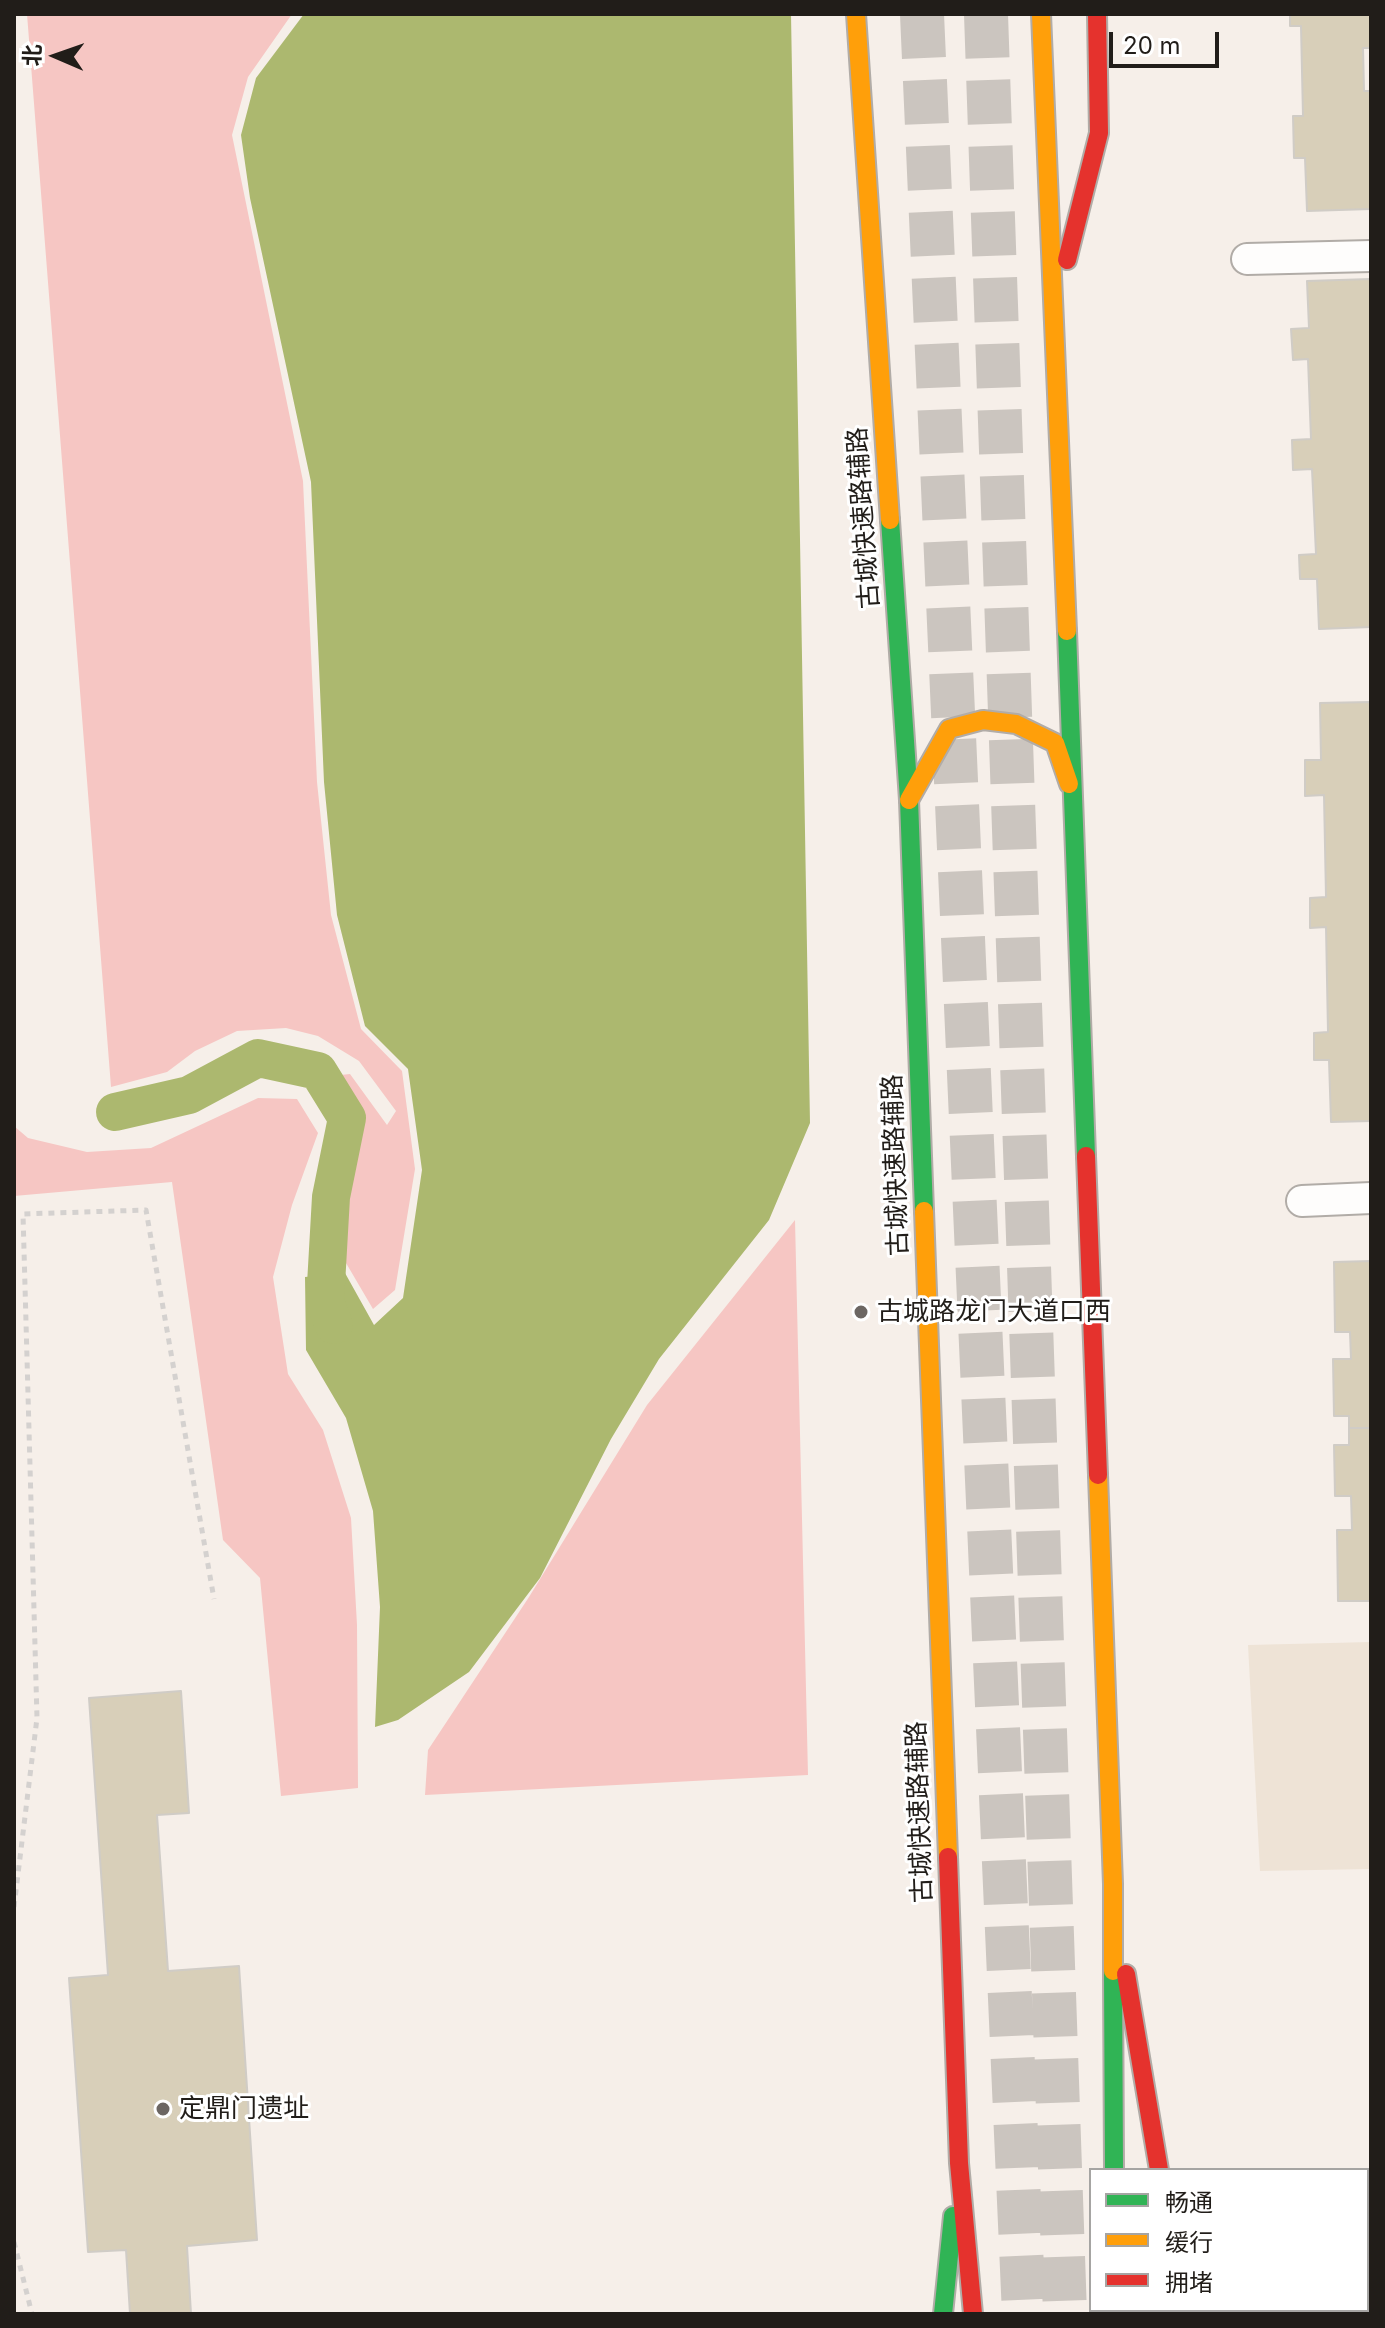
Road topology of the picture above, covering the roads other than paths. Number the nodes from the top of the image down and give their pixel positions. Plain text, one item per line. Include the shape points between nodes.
1 (856, 14) edge
2 (1041, 14) edge
3 (1097, 14) edge
4 (1371, 256) edge
5 (1247, 259) dead end
6 (1055, 305) junction
7 (1073, 797) junction
8 (909, 800) junction
9 (1371, 1198) edge
10 (1302, 1201) dead end
11 (1113, 1895) junction
12 (959, 2163) junction
13 (1114, 2168) edge
14 (1159, 2168) edge
15 (943, 2314) edge
16 (973, 2314) edge

1 - 8 main road, 古城快速路辅路
2 - 6 main road
3 - 6 main road via 1099,133
4 - 5 street
6 - 7 main road
7 - 8 main road via 1055,743 1016,724 983,720 949,729
7 - 11 main road
8 - 12 main road, 古城快速路辅路
9 - 10 street
11 - 13 main road
11 - 14 main road
12 - 15 main road
12 - 16 main road, 古城快速路辅路

